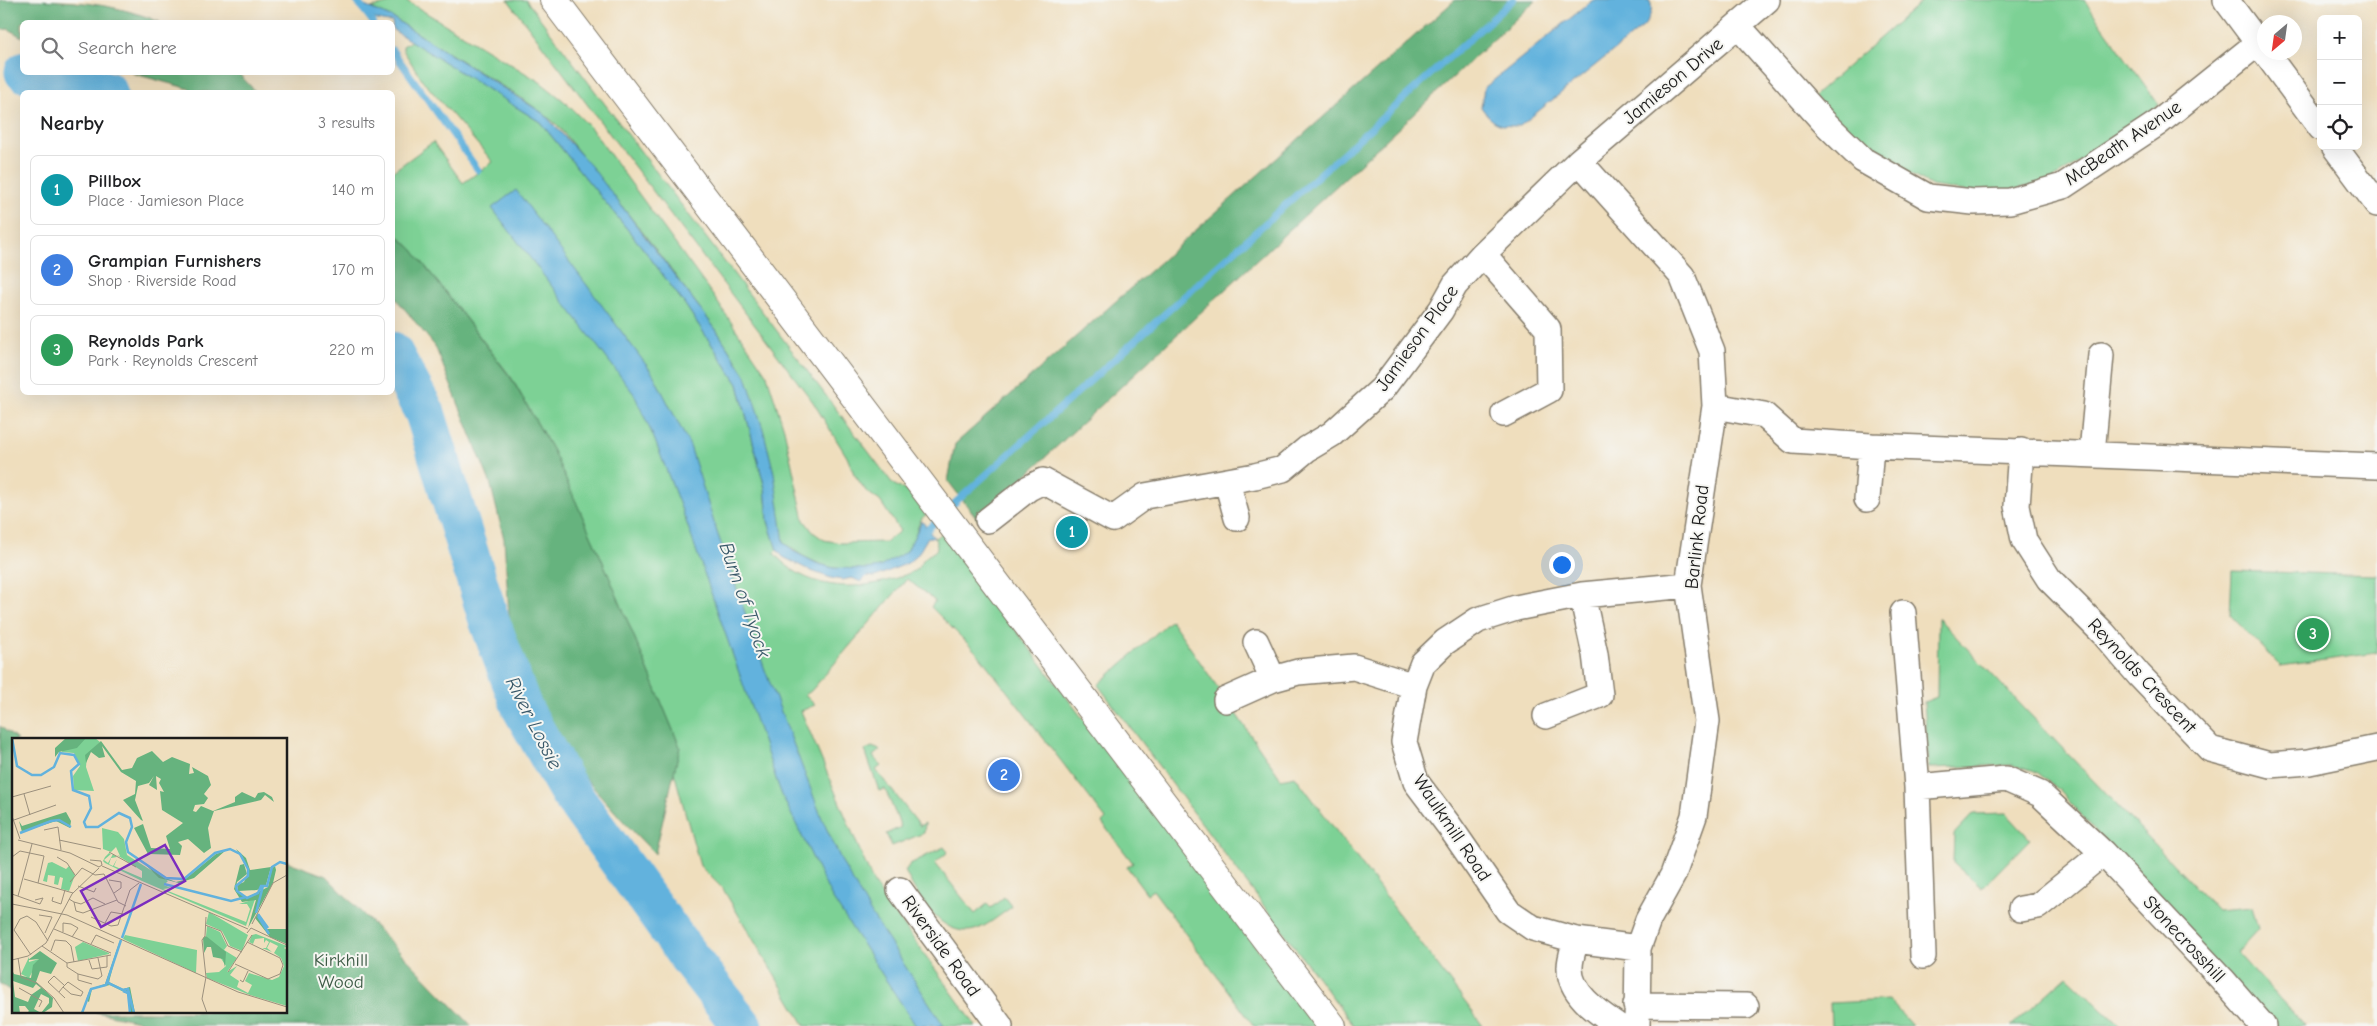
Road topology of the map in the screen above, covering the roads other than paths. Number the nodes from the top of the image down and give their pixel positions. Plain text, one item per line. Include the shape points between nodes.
1 (554, 0) edge
2 (1768, 0) edge
3 (2226, 0) edge
4 (1738, 26) junction
5 (2257, 41) edge
6 (2257, 53) edge
7 (2271, 60) edge
8 (2317, 123) edge
9 (2337, 150) edge
10 (1579, 161) junction
11 (2377, 204) edge
12 (1483, 254) junction
13 (2101, 355) dead end
14 (1715, 406) junction
15 (1504, 414) dead end
16 (1871, 446) junction
17 (2021, 451) junction
18 (2092, 453) junction
19 (2377, 466) edge
20 (1227, 482) junction
21 (1867, 499) dead end
22 (1237, 518) dead end
23 (988, 520) dead end
24 (1688, 584) junction
25 (1582, 595) junction
26 (1903, 613) dead end
27 (1256, 642) dead end
28 (1273, 679) junction
29 (1414, 686) junction
30 (1226, 700) dead end
31 (1546, 716) dead end
32 (2377, 748) edge
33 (1916, 787) junction
34 (2103, 853) junction
35 (900, 890) dead end
36 (2021, 909) dead end
37 (1576, 940) junction
38 (1638, 948) junction
39 (1923, 956) dead end
40 (1746, 1006) dead end
41 (1636, 1016) edge
42 (1000, 1026) edge
43 (1332, 1026) edge
44 (1618, 1026) edge
45 (2263, 1026) edge

1 - 43 highway
2 - 4 street, Jamieson Drive
3 - 5 street
4 - 6 street, McBeath Avenue via 1824,122 1863,160 1928,197 1973,202 2010,201 2064,186
4 - 10 street, Jamieson Drive
7 - 8 street
9 - 11 street
10 - 12 street, Jamieson Place
10 - 14 street, Barlink Road via 1682,276 1712,351
12 - 15 street via 1548,329 1549,390
12 - 20 street, Jamieson Place via 1455,285 1441,310 1388,382 1332,434 1307,448 1283,469
13 - 18 street
14 - 16 street via 1764,415 1793,441
14 - 24 street, Barlink Road
16 - 17 street
16 - 21 street
17 - 18 street
17 - 32 street, Reynolds Crescent via 2017,506 2024,540 2029,548 2049,579 2210,749 2270,765 2309,762
18 - 19 street
20 - 22 street
20 - 23 street, Jamieson Place via 1144,496 1113,520 1044,481 1028,488
24 - 25 street, Waulkmill Road
24 - 38 street, Barlink Road via 1707,721 1696,806 1673,875 1648,920
25 - 29 street, Waulkmill Road via 1516,608 1478,620 1445,642 1423,663
25 - 31 street via 1600,695
26 - 33 street
27 - 28 street
28 - 29 street via 1298,672 1354,668
28 - 30 street
29 - 37 street, Waulkmill Road via 1404,742 1416,782 1508,911 1533,928
33 - 34 street, Stonecrosshill via 2006,779 2040,794
33 - 39 street
34 - 36 street via 2038,906
34 - 45 street, Stonecrosshill
35 - 42 street, Riverside Road
37 - 38 street, Waulkmill Road
37 - 44 street via 1570,968 1574,983 1585,1001
38 - 41 street, Barlink Road
40 - 41 street, Barlink Road

